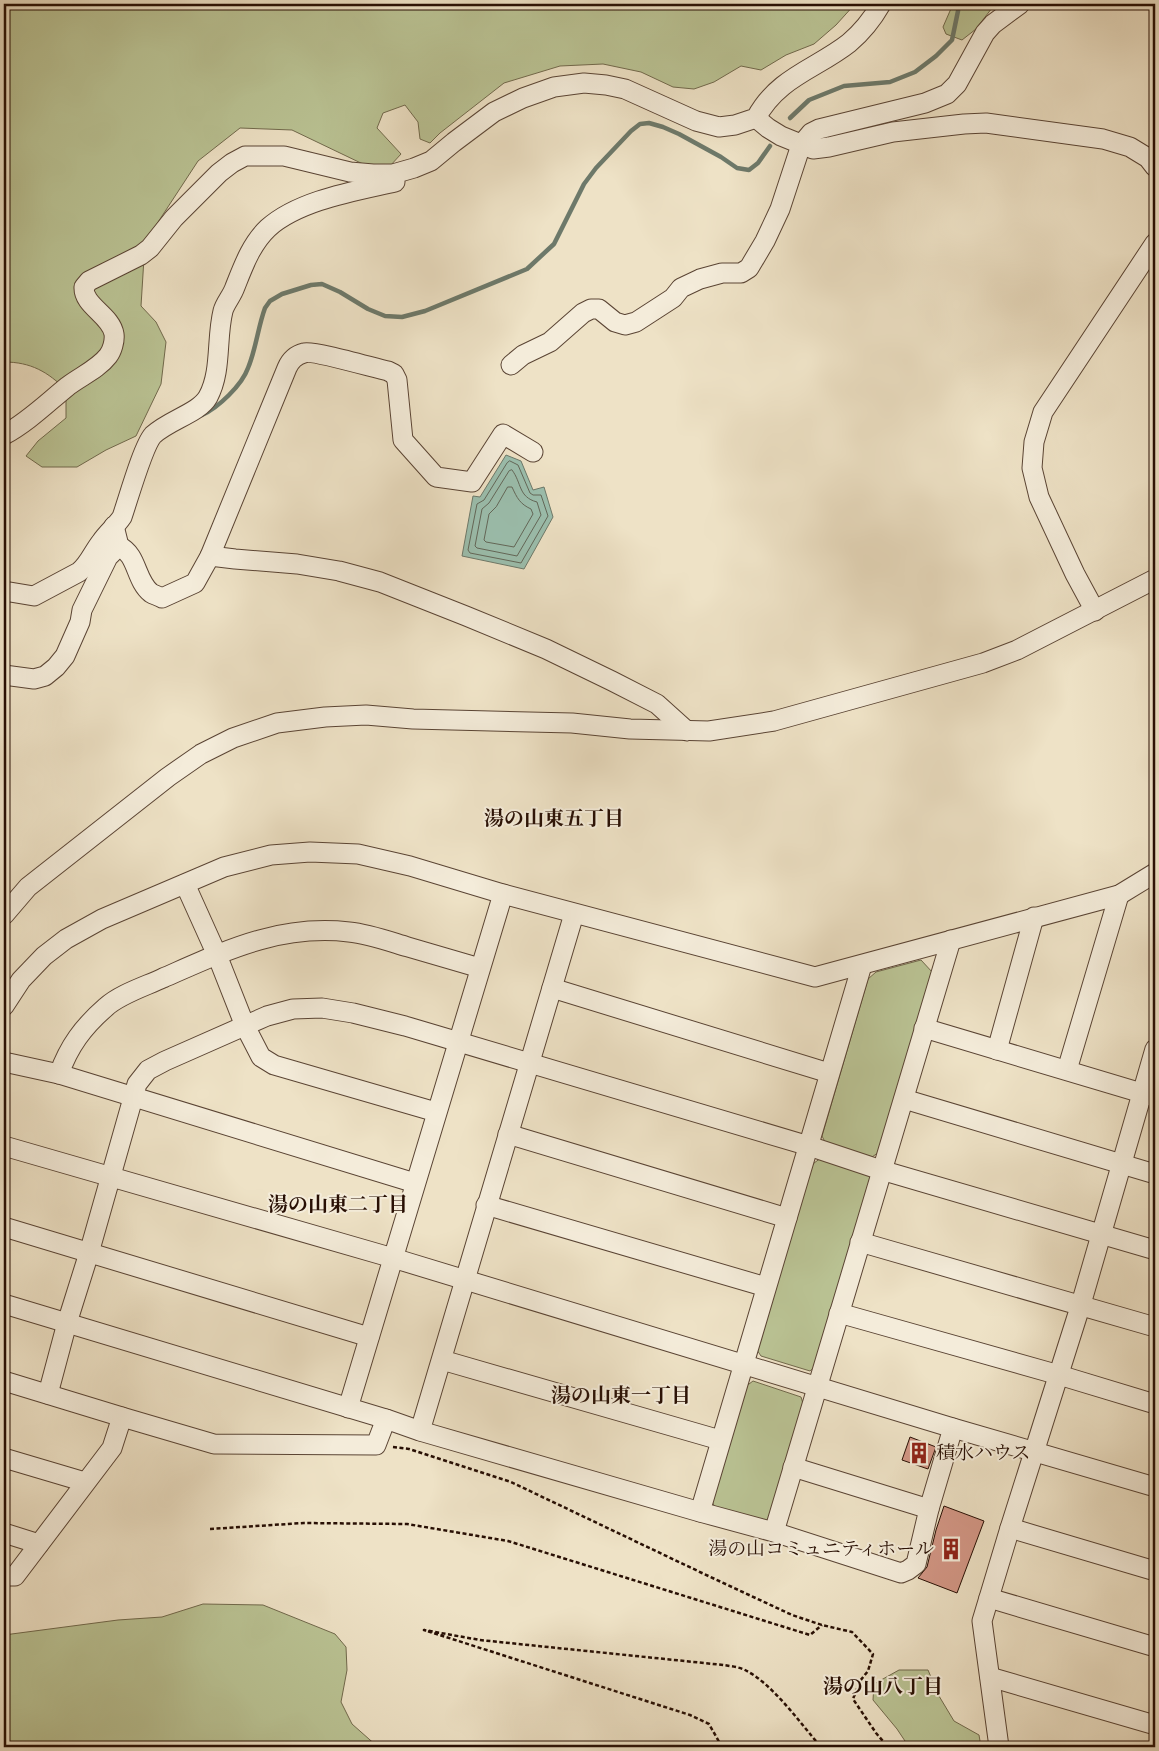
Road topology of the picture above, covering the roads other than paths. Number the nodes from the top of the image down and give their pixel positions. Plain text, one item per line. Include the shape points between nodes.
1 (881, 4) edge
2 (1020, 4) edge
3 (756, 118) junction
4 (801, 145) junction
5 (431, 161) junction
6 (1155, 167) edge
7 (1155, 243) edge
8 (510, 365) dead end
9 (4, 435) edge
10 (533, 452) dead end
11 (114, 526) junction
12 (119, 546) junction
13 (210, 556) junction
14 (1155, 579) edge
15 (4, 591) edge
16 (1095, 611) junction
17 (4, 675) edge
18 (687, 731) junction
19 (1155, 873) edge
20 (185, 884) junction
21 (503, 894) junction
22 (1119, 895) junction
23 (574, 914) junction
24 (4, 915) edge
25 (1034, 917) junction
26 (951, 940) junction
27 (217, 955) junction
28 (862, 965) junction
29 (480, 968) junction
30 (552, 988) junction
31 (4, 1006) edge
32 (245, 1026) junction
33 (924, 1028) junction
34 (459, 1042) junction
35 (1155, 1049) edge
36 (997, 1050) junction
37 (4, 1062) edge
38 (529, 1062) junction
39 (1067, 1070) junction
40 (829, 1073) junction
41 (59, 1074) junction
42 (1149, 1095) edge
43 (133, 1098) junction
44 (904, 1099) junction
45 (436, 1112) junction
46 (508, 1134) junction
47 (4, 1146) edge
48 (809, 1146) junction
49 (1122, 1164) junction
50 (881, 1170) junction
51 (1155, 1174) edge
52 (110, 1176) junction
53 (415, 1183) junction
54 (486, 1205) junction
55 (787, 1218) junction
56 (4, 1227) edge
57 (1101, 1233) junction
58 (860, 1242) junction
59 (1155, 1250) edge
60 (89, 1253) junction
61 (393, 1258) junction
62 (464, 1280) junction
63 (766, 1287) junction
64 (4, 1304) edge
65 (1081, 1304) junction
66 (839, 1313) junction
67 (67, 1323) junction
68 (1155, 1327) edge
69 (369, 1337) junction
70 (442, 1360) junction
71 (743, 1364) junction
72 (1059, 1375) junction
73 (4, 1381) edge
74 (817, 1386) junction
75 (48, 1394) junction
76 (1155, 1404) edge
77 (348, 1408) junction
78 (122, 1417) junction
79 (386, 1419) junction
80 (953, 1428) junction
81 (420, 1431) junction
82 (720, 1440) junction
83 (1035, 1450) junction
84 (4, 1458) edge
85 (793, 1467) junction
86 (85, 1482) junction
87 (1155, 1487) edge
88 (929, 1509) junction
89 (700, 1512) junction
90 (1010, 1528) junction
91 (774, 1532) junction
92 (4, 1533) edge
93 (39, 1544) junction
94 (1155, 1571) edge
95 (4, 1576) edge
96 (989, 1598) junction
97 (1155, 1647) edge
98 (990, 1677) junction
99 (1155, 1724) edge
100 (999, 1747) edge

1 - 3 street via 874,17 849,43 777,90
2 - 4 street via 985,33 957,84 947,94 925,103 819,130 811,133
3 - 4 street
3 - 5 street via 719,127 696,121 625,89 584,83 554,87 494,112
4 - 6 street via 813,149 894,132 986,123 1130,147 1148,158
4 - 8 street via 780,209 749,268 741,273 722,273 700,279 681,288 673,298 636,322 625,325 615,322 599,309 591,309 550,342
5 - 9 street via 393,174 350,172 284,156 245,156 232,163 174,218 150,248 84,287 87,299 101,312 114,333 109,354 31,418
5 - 11 street via 431,170 312,203 268,228 246,258 234,291 223,309 215,379 208,397 200,408 169,423 151,438 122,517
7 - 16 street via 1043,412 1034,442 1032,468 1039,497
10 - 13 street via 503,434 472,482 436,477 403,440 394,374 303,353 287,368
11 - 12 street
11 - 15 street via 79,572 34,596
12 - 13 street via 126,549 151,593 162,598 195,583
12 - 17 street via 108,557 82,610 65,656 56,667 45,676 34,679
13 - 18 street via 322,568 380,582 546,649 604,677 657,704
14 - 16 street
16 - 18 street via 1017,650 983,663 774,721 709,731
18 - 24 street via 366,715 277,723 233,738 201,754 168,777 28,887
19 - 22 street
20 - 21 street via 224,867 271,855 310,852 358,854
20 - 27 street
20 - 31 street via 66,939 21,980
21 - 23 street
21 - 29 street
22 - 25 street
22 - 39 street
23 - 28 street via 815,977
23 - 30 street
25 - 26 street
25 - 36 street
26 - 28 street
26 - 33 street
27 - 29 street via 267,937 293,932 340,932 383,940
27 - 32 street
27 - 41 street via 108,1005 75,1040
28 - 40 street
29 - 34 street
30 - 38 street
30 - 40 street
32 - 34 street via 293,1009 322,1008 354,1013
32 - 43 street via 148,1070 137,1084
32 - 45 street via 261,1057 274,1065
33 - 36 street
33 - 44 street
34 - 38 street
34 - 45 street
35 - 42 street
36 - 39 street
37 - 41 street
38 - 46 street
38 - 48 street
39 - 42 street
40 - 48 street
41 - 43 street
42 - 49 street
43 - 52 street
43 - 53 street
44 - 49 street
44 - 50 street
45 - 53 street
46 - 54 street
46 - 55 street
47 - 52 street
48 - 50 street
48 - 55 street
49 - 51 street
49 - 57 street
50 - 57 street
50 - 58 street
52 - 60 street
52 - 61 street
53 - 61 street
54 - 62 street
54 - 63 street
55 - 63 street
56 - 60 street
57 - 59 street
57 - 65 street
58 - 65 street
58 - 66 street
60 - 67 street
60 - 69 street
61 - 62 street
61 - 69 street
62 - 70 street
62 - 71 street
63 - 71 street
64 - 67 street
65 - 68 street
65 - 72 street
66 - 72 street
66 - 74 street
67 - 75 street
67 - 77 street
69 - 77 street
70 - 81 street
70 - 82 street
71 - 74 street
71 - 82 street
72 - 76 street
72 - 83 street
73 - 75 street
74 - 80 street
74 - 85 street
75 - 78 street
77 - 79 street
78 - 79 street via 214,1444 376,1446
78 - 86 street via 112,1448
79 - 81 street
80 - 83 street
80 - 88 street
81 - 89 street
82 - 89 street
83 - 87 street
83 - 90 street
84 - 86 street
85 - 88 street
85 - 91 street
86 - 93 street
88 - 91 street via 916,1564 901,1573
89 - 91 street
90 - 94 street
90 - 96 street
92 - 93 street
93 - 95 street via 15,1576
96 - 97 street
96 - 98 street via 982,1621
98 - 99 street
98 - 100 street

